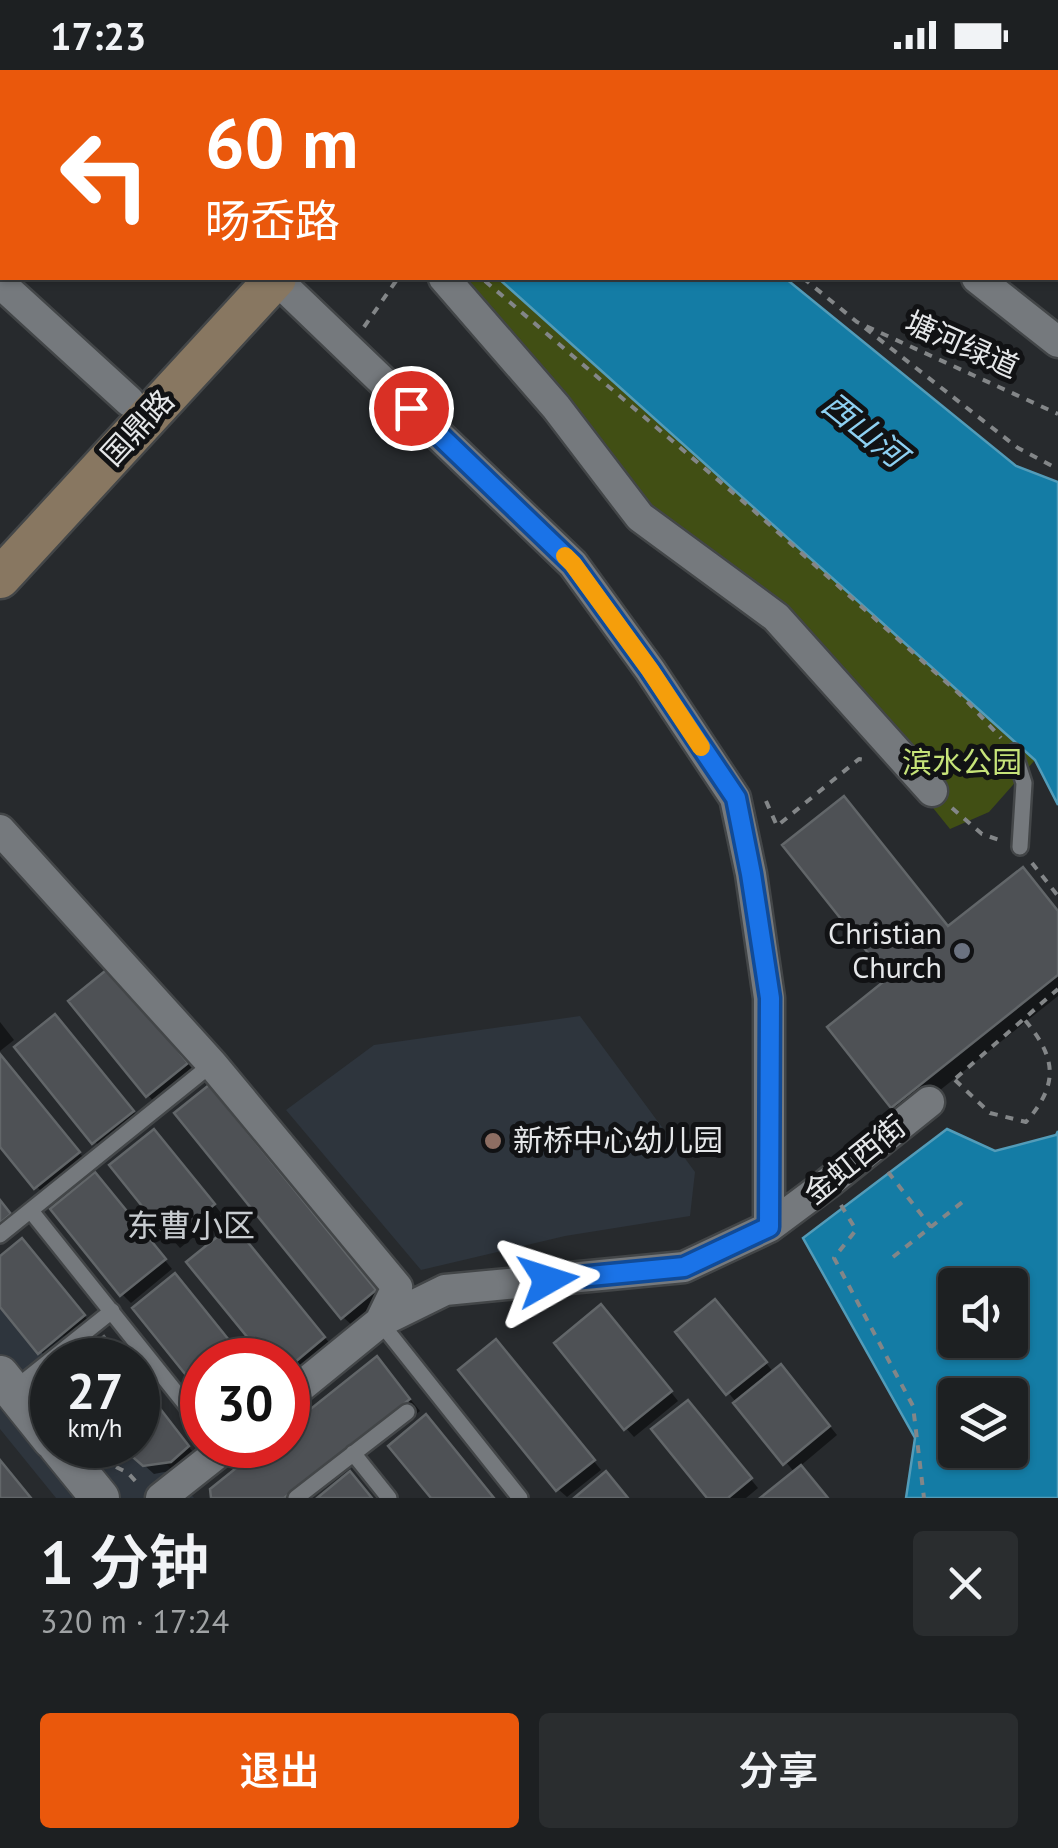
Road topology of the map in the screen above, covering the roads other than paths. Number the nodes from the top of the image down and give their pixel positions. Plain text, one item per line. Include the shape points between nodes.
1 (240, 280) edge
2 (274, 280) edge
3 (278, 280) edge
4 (446, 280) edge
5 (980, 280) edge
6 (0, 283) edge
7 (1058, 342) edge
8 (128, 401) junction
9 (0, 539) edge
10 (0, 578) edge
11 (1014, 752) road end
12 (932, 791) road end
13 (0, 830) edge
14 (1020, 847) road end
15 (212, 1064) junction
16 (928, 1102) dead end
17 (31, 1211) junction
18 (769, 1227) junction
19 (0, 1235) edge
20 (112, 1311) junction
21 (380, 1322) junction
22 (310, 1379) edge
23 (6, 1383) edge
24 (180, 1397) edge
25 (30, 1412) edge
26 (407, 1412) dead end
27 (353, 1454) junction
28 (76, 1468) edge
29 (197, 1468) edge
30 (100, 1498) edge
31 (162, 1498) edge
32 (296, 1498) edge
33 (389, 1498) edge
34 (520, 1498) edge

1 - 8 main road, 国鼎路
2 - 10 main road, 国鼎路
3 - 18 street via 573,564 736,798 770,998
4 - 12 street via 640,516 776,617
5 - 7 street
6 - 8 street
8 - 9 main road, 国鼎路
11 - 14 lane via 1024,782
13 - 15 street
15 - 17 lane
15 - 21 street via 397,1288
16 - 18 street, 金虹西街
17 - 19 lane
17 - 20 lane
18 - 21 street, 金虹西街 via 684,1267 445,1290
20 - 23 lane
20 - 24 lane
21 - 22 street, 金虹西街
21 - 34 lane
23 - 25 street
26 - 27 lane
27 - 32 lane
27 - 33 lane
28 - 30 street
29 - 31 street

